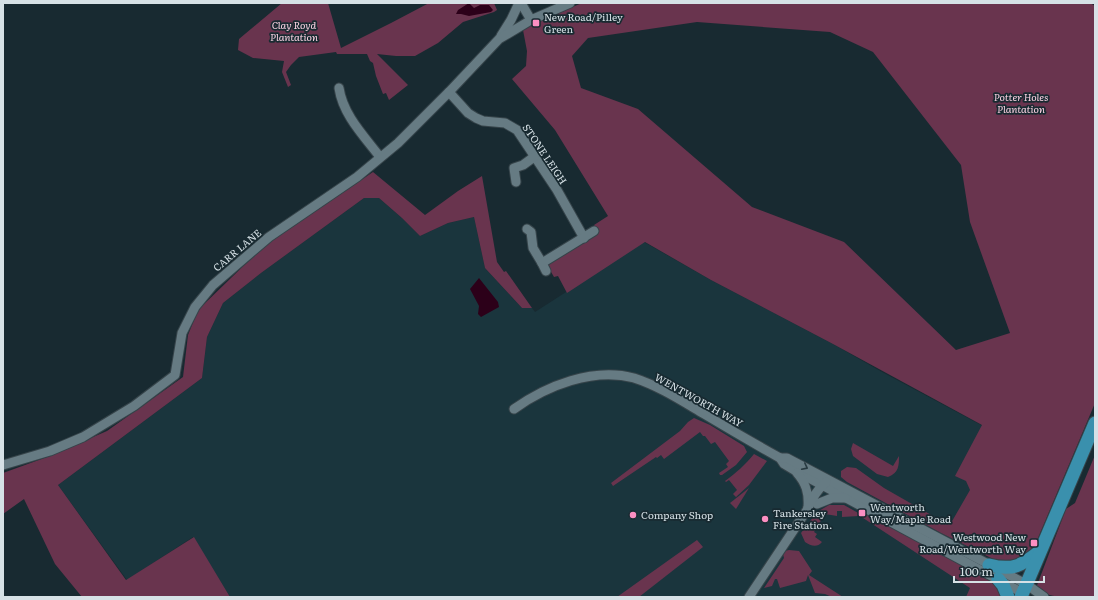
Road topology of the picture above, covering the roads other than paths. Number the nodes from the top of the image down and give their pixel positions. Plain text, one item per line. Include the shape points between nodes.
1 (520, 3) edge
2 (570, 3) edge
3 (531, 20) junction
4 (500, 39) junction
5 (339, 88) dead end
6 (449, 92) junction
7 (380, 157) junction
8 (534, 157) junction
9 (516, 182) dead end
10 (527, 229) dead end
11 (594, 231) dead end
12 (584, 238) junction
13 (514, 409) dead end
14 (1095, 423) edge
15 (780, 458) junction
16 (3, 465) edge
17 (794, 470) junction
18 (826, 484) junction
19 (848, 498) junction
20 (817, 504) junction
21 (807, 510) junction
22 (1042, 549) junction
23 (989, 565) junction
24 (998, 579) junction
25 (1023, 591) edge
26 (749, 597) edge
27 (1008, 597) edge
28 (1044, 597) edge

1 - 3 street
1 - 4 street, CARR LANE
2 - 3 street, CARR LANE
3 - 4 street, CARR LANE
4 - 6 street, CARR LANE
5 - 7 street via 340,99 347,112
6 - 7 street, CARR LANE via 398,143
6 - 8 street, STONE LEIGH via 476,118 505,123 517,130
7 - 16 street, CARR LANE via 357,177 269,237 213,285 195,307 182,333 175,375 134,406 83,437 50,451
8 - 9 street via 514,168
8 - 12 street, STONE LEIGH via 557,190
10 - 12 street via 531,232 533,248 544,267
11 - 12 street
13 - 15 street, WENTWORTH WAY via 529,399 572,380 612,375 633,378 658,388
14 - 22 highway
15 - 17 street, WENTWORTH WAY
15 -> 18 street, WENTWORTH WAY via 787,458
17 - 18 street, WENTWORTH WAY
17 - 21 street via 806,488
18 - 19 street, WENTWORTH WAY
18 - 20 street
18 - 21 street
18 - 23 street, WENTWORTH WAY
19 - 20 street via 832,498
19 - 24 street, WENTWORTH WAY
20 - 21 street
21 - 26 street
22 - 23 highway via 1025,562 1013,567 1000,568
22 - 25 highway
23 - 25 street, WENTWORTH WAY
24 - 25 street, WENTWORTH WAY
24 - 27 highway
25 - 28 street

